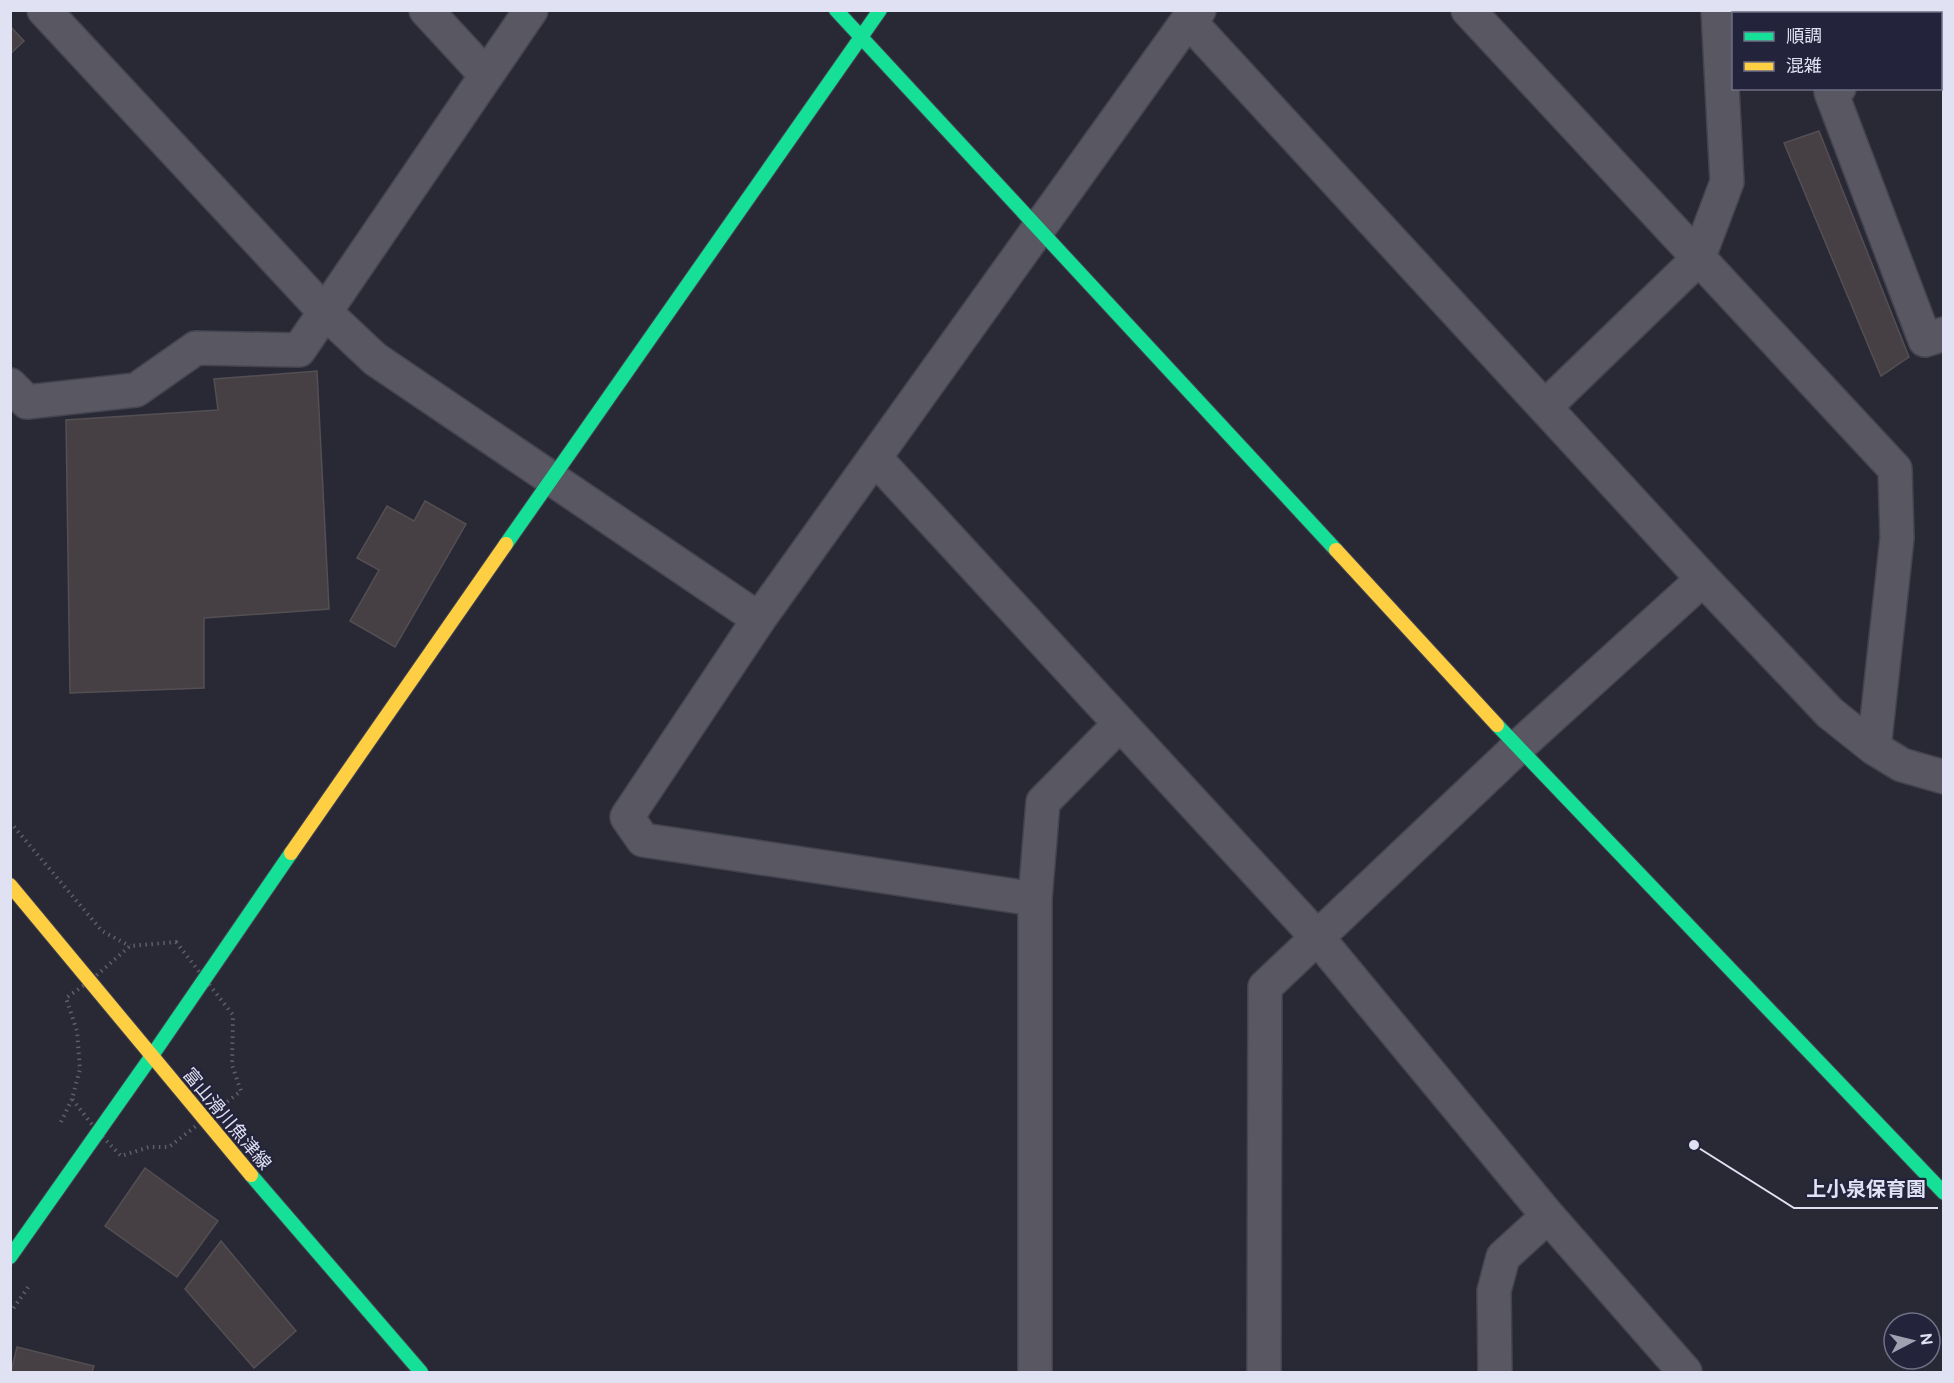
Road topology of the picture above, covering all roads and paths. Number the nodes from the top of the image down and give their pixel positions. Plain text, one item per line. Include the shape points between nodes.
1 (44, 10) edge
2 (426, 10) edge
3 (531, 10) edge
4 (836, 10) edge
5 (880, 10) edge
6 (1468, 10) edge
7 (1718, 10) edge
8 (1193, 15) edge
9 (862, 38) junction
10 (486, 75) junction
11 (1835, 90) edge
12 (1037, 230) junction
13 (1698, 259) junction
14 (324, 311) junction
15 (1944, 334) edge
16 (10, 385) edge
17 (1545, 407) junction
18 (875, 458) junction
19 (553, 479) junction
20 (1703, 579) junction
21 (759, 619) junction
22 (1120, 724) junction
23 (1518, 747) junction
24 (1874, 748) junction
25 (1944, 777) edge
26 (10, 822) edge
27 (10, 885) edge
28 (1035, 899) junction
29 (1317, 937) junction
30 (130, 946) dead end
31 (151, 1057) junction
32 (1944, 1193) edge
33 (1548, 1216) junction
34 (10, 1257) edge
35 (421, 1372) edge
36 (1035, 1372) edge
37 (1264, 1372) edge
38 (1495, 1372) edge
39 (1685, 1372) edge

1 - 14 street
2 - 10 street
3 - 10 street
4 - 9 street
5 - 9 street
6 - 13 street
7 - 13 street via 1727,182
8 - 12 street
8 - 17 street
9 - 12 street
9 - 19 street
10 - 14 street
11 - 15 street via 1831,92 1925,340
12 - 18 street
12 - 23 street
13 - 17 street
13 - 24 street via 1895,469 1897,538
14 - 16 street via 299,350 196,348 136,390 27,402
14 - 19 street via 375,359
17 - 20 street
18 - 21 street
18 - 22 street
19 - 21 street
19 - 31 street
20 - 23 street
20 - 24 street via 1830,712
21 - 28 street via 627,817 643,840
22 - 28 street via 1043,802
22 - 29 street
23 - 29 street
23 - 32 street
24 - 25 street via 1902,765
26 - 30 path via 102,931
27 - 31 street, 富山滑川魚津線
28 - 36 street
29 - 33 street
29 - 37 street via 1265,987
31 - 34 street
31 - 35 street, 富山滑川魚津線
33 - 38 street via 1503,1257 1494,1290
33 - 39 street

